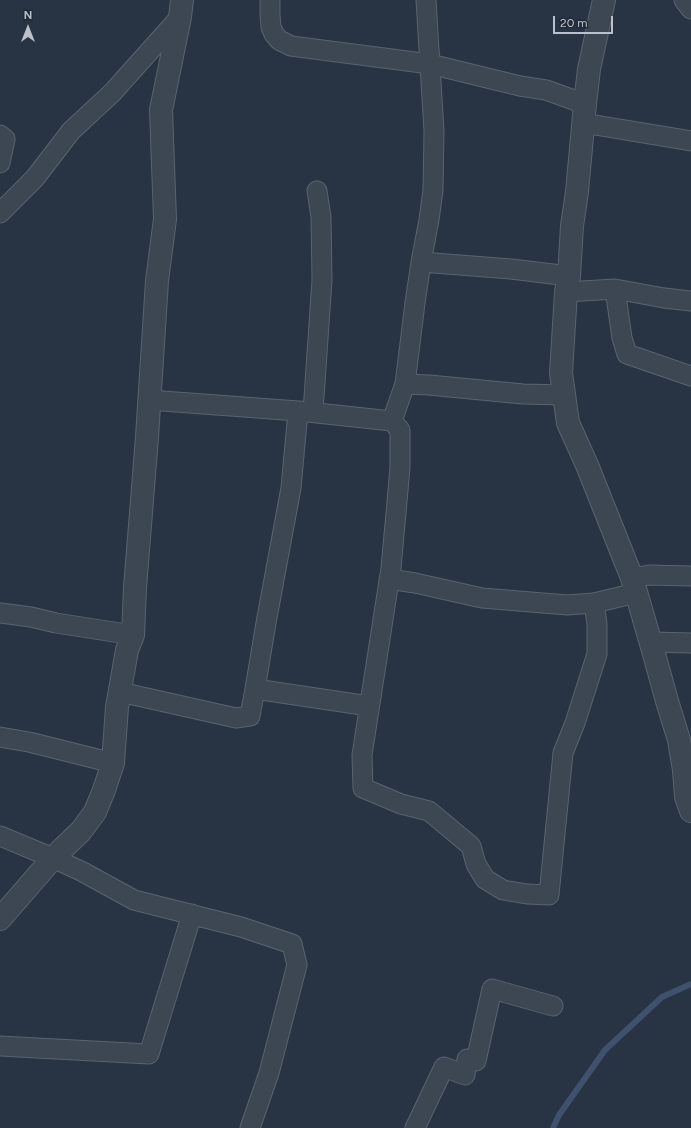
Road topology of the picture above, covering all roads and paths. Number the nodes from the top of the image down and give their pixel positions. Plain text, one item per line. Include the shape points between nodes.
1 (270, 0) edge
2 (426, 0) edge
3 (604, 0) edge
4 (684, 0) edge
5 (181, 8) edge
6 (691, 9) edge
7 (430, 64) junction
8 (584, 113) junction
9 (0, 135) edge
10 (691, 141) edge
11 (0, 163) edge
12 (316, 191) dead end
13 (0, 213) edge
14 (421, 262) junction
15 (567, 284) junction
16 (615, 289) junction
17 (691, 301) edge
18 (691, 376) edge
19 (405, 384) junction
20 (564, 395) junction
21 (149, 400) junction
22 (306, 412) junction
23 (392, 421) junction
24 (691, 576) edge
25 (389, 579) junction
26 (634, 586) junction
27 (594, 603) junction
28 (0, 612) edge
29 (133, 635) junction
30 (651, 642) junction
31 (691, 643) edge
32 (255, 689) junction
33 (120, 692) junction
34 (369, 706) junction
35 (0, 738) edge
36 (113, 763) junction
37 (691, 811) edge
38 (0, 836) edge
39 (53, 858) junction
40 (192, 914) junction
41 (0, 919) edge
42 (553, 1006) dead end
43 (0, 1046) edge
44 (250, 1128) edge
45 (415, 1128) edge

1 - 7 street via 271,27 274,34 285,44
2 - 7 street
3 - 8 street
4 - 6 street
5 - 13 street via 112,93 71,131 35,178
5 - 21 street via 161,110 165,219 157,281
7 - 8 street via 546,90
7 - 14 street via 434,130 433,190
8 - 10 street
8 - 15 street
9 - 11 street via 5,139
12 - 22 street via 322,217 322,280
14 - 15 street via 511,269
14 - 19 street
15 - 16 street
15 - 20 street via 561,373
16 - 17 street
16 - 18 street via 622,338 627,354
19 - 20 street
19 - 23 street
20 - 26 street via 568,423
21 - 22 street
21 - 29 street
22 - 23 street
22 - 32 street
23 - 25 street via 400,430 400,467
24 - 26 street via 648,575
25 - 27 street via 482,598 567,605
25 - 34 street
26 - 27 street
26 - 30 street
27 - 34 street via 598,624 597,654 563,753 549,896 503,890 485,878 476,864 470,846 429,811 401,804 363,788 362,755
28 - 29 street
29 - 33 street
30 - 31 street
30 - 37 street via 679,740 686,797
32 - 33 street via 250,716 236,718
32 - 34 street
33 - 36 street
35 - 36 street via 28,742
36 - 39 street via 95,812 81,831
38 - 39 street
39 - 40 street via 134,900
39 - 41 street
40 - 43 street via 149,1054
40 - 44 street via 292,944 297,965 269,1073
42 - 45 street via 492,989 476,1061 468,1059 465,1075 444,1067

